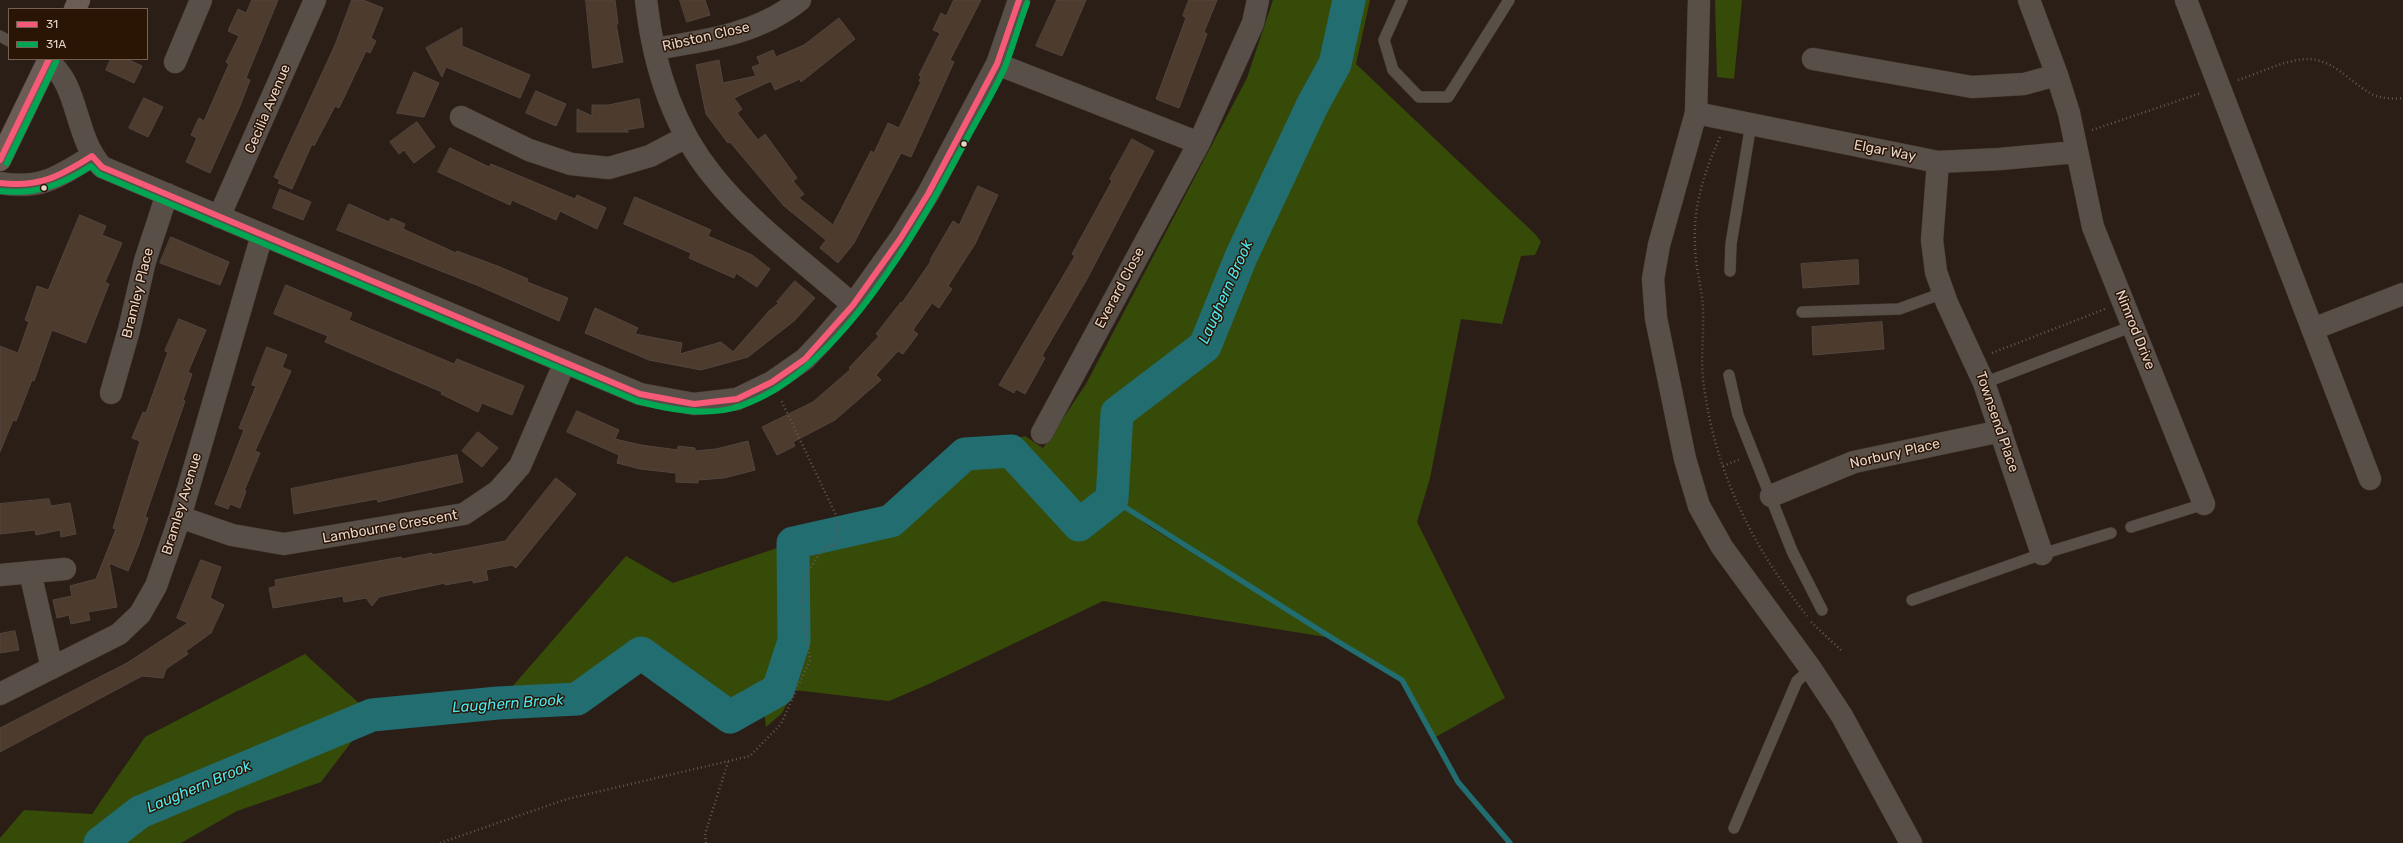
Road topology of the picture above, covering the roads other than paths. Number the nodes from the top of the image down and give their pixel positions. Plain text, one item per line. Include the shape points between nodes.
1 (201, 0) edge
2 (315, 0) edge
3 (646, 0) edge
4 (800, 0) edge
5 (1019, 0) edge
6 (1258, 0) edge
7 (1402, 0) edge
8 (1509, 0) edge
9 (1699, 0) edge
10 (2029, 0) edge
11 (2186, 0) edge
12 (654, 49) junction
13 (1813, 59) dead end
14 (46, 60) edge
15 (175, 62) dead end
16 (997, 64) junction
17 (2057, 75) junction
18 (1696, 113) junction
19 (461, 117) dead end
20 (1751, 124) junction
21 (686, 137) junction
22 (1199, 143) junction
23 (2075, 144) junction
24 (92, 156) junction
25 (0, 160) edge
26 (1938, 162) junction
27 (0, 183) edge
28 (166, 194) junction
29 (219, 217) junction
30 (262, 235) junction
31 (1730, 270) dead end
32 (1943, 293) junction
33 (2403, 294) edge
34 (853, 306) junction
35 (1802, 312) dead end
36 (2133, 326) junction
37 (2313, 329) junction
38 (565, 362) junction
39 (1729, 375) dead end
40 (1984, 383) junction
41 (111, 393) dead end
42 (2000, 431) junction
43 (1042, 433) dead end
44 (2370, 478) dead end
45 (1771, 496) junction
46 (2204, 504) joint
47 (180, 517) junction
48 (2131, 527) dead end
49 (2110, 533) dead end
50 (2042, 554) junction
51 (65, 569) dead end
52 (30, 572) junction
53 (0, 575) edge
54 (1912, 600) dead end
55 (1822, 610) dead end
56 (52, 668) junction
57 (1811, 669) junction
58 (0, 694) edge
59 (1734, 828) dead end
60 (1912, 840) edge

1 - 15 street
2 - 29 street, Cecilia Avenue
3 - 12 street
4 - 12 street, Ribston Close via 784,13 758,26 696,42
5 - 16 street
6 - 22 street, Everard Close via 1253,23
7 - 8 lane via 1384,40 1392,70 1419,97 1448,97
9 - 18 street
10 - 17 street, Nimrod Drive
11 - 37 street
12 - 21 street via 673,112
13 - 17 street via 1972,87 2024,84
14 - 24 street via 63,76 84,142
14 - 25 main road
16 - 22 street
16 - 34 street via 928,194
17 - 23 street, Nimrod Drive
18 - 20 street, Elgar Way
18 - 57 street via 1658,245 1653,279 1657,326 1685,459 1699,506 1722,547
19 - 21 street via 528,150 572,164 609,168 650,156
20 - 26 street, Elgar Way
20 - 31 lane via 1731,244
21 - 34 street via 712,176 745,211
22 - 43 street, Everard Close
23 - 26 street, Elgar Way via 2000,159
23 - 36 street, Nimrod Drive via 2094,227
24 - 27 street via 64,174 37,185
24 - 28 street via 102,167
26 - 32 street, Townsend Place via 1932,240 1936,272
28 - 29 street
28 - 41 street, Bramley Place via 145,261
29 - 30 street
30 - 38 street
30 - 47 street, Bramley Avenue
32 - 35 lane via 1899,309
32 - 40 street, Townsend Place
33 - 37 street
34 - 38 street via 805,359 772,382 737,399 694,404 640,394
36 - 40 lane
36 - 46 street, Nimrod Drive
37 - 44 street
38 - 47 street, Lambourne Crescent via 520,466 498,491 464,514 284,544 232,535
39 - 45 lane via 1738,415
40 - 42 street, Townsend Place
42 - 45 street, Norbury Place via 1854,462
42 - 50 street, Townsend Place
45 - 55 lane via 1792,551
46 - 48 lane
47 - 56 street, Bramley Avenue via 156,586 140,614 119,634
49 - 50 lane
50 - 54 lane
51 - 52 street
52 - 53 street
52 - 56 street
56 - 58 street, Bramley Avenue
57 - 59 lane via 1797,681
57 - 60 street via 1842,716

